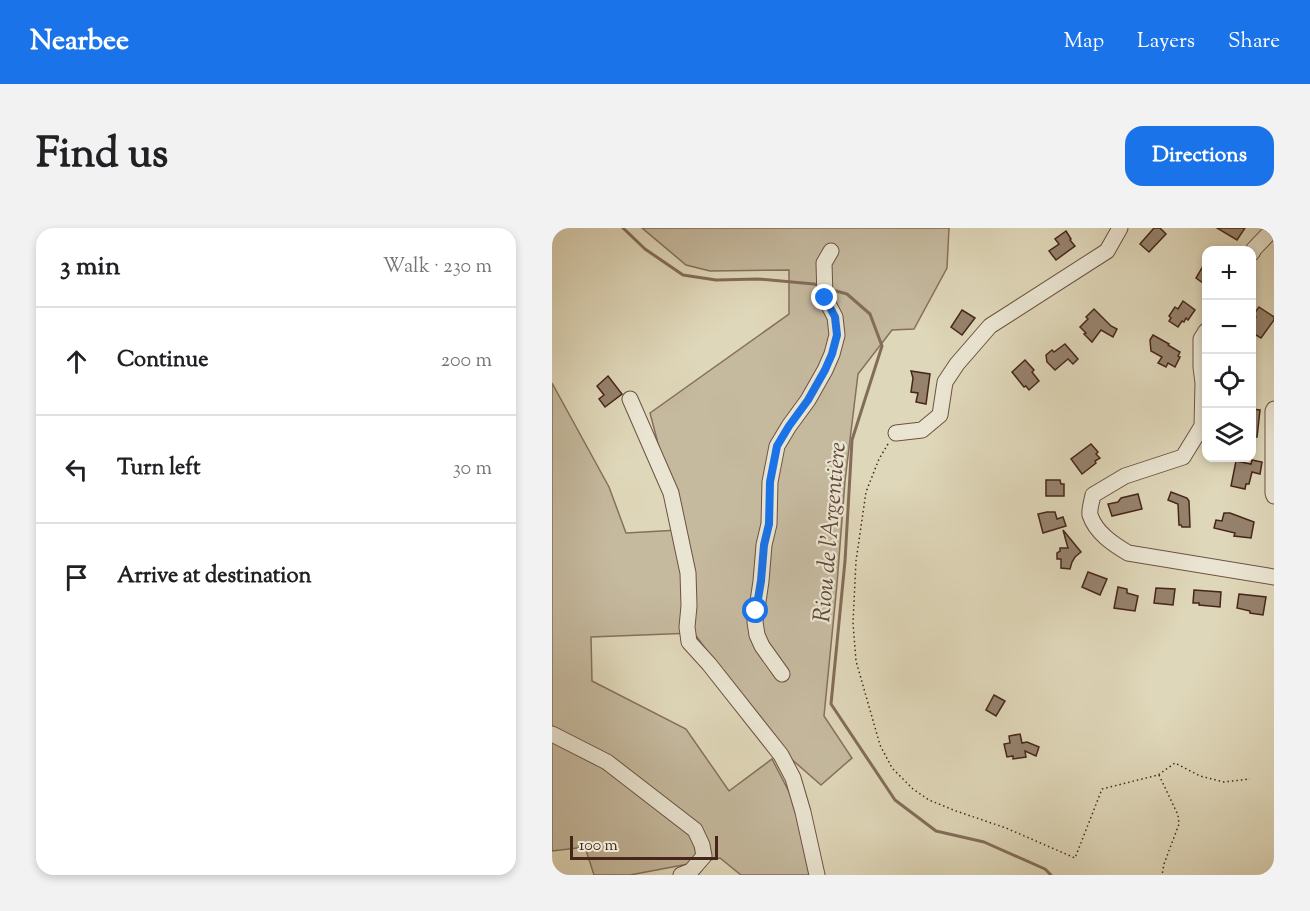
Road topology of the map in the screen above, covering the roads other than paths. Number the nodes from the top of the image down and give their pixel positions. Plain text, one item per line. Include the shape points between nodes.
1 (1120, 228) edge
2 (1274, 228) edge
3 (1256, 247) edge
4 (827, 257) dead end
5 (1202, 337) edge
6 (630, 399) dead end
7 (1274, 409) edge
8 (896, 433) road end
9 (1274, 496) edge
10 (1274, 577) edge
11 (782, 674) dead end
12 (552, 734) edge
13 (681, 875) edge
14 (817, 875) edge

1 - 8 street via 1107,251 990,326 945,382 940,415 922,430
2 - 3 street
4 - 11 street via 825,298 835,317 837,335 825,370 777,446 770,482 769,524 755,622 762,646
5 - 10 street via 1202,426 1183,457 1125,476 1093,495 1089,513 1111,543 1128,553
6 - 14 street via 671,493 688,573 689,642 781,754 804,812
7 - 9 street
12 - 13 street via 607,762 695,830 704,856 691,871

